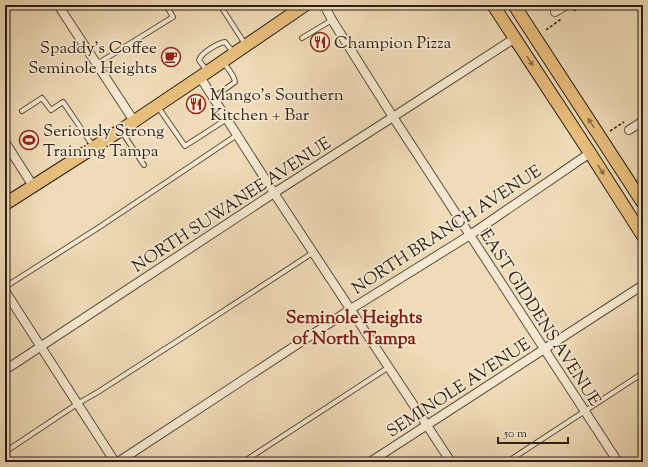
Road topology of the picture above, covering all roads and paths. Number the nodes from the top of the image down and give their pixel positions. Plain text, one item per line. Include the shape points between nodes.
1 (58, 5) edge
2 (166, 5) edge
3 (220, 5) edge
4 (305, 5) edge
5 (324, 5) edge
6 (493, 5) edge
7 (514, 5) edge
8 (567, 5) edge
9 (555, 12) dead end
10 (332, 20) junction
11 (302, 38) dead end
12 (515, 38) junction
13 (246, 46) junction
14 (234, 54) junction
15 (223, 62) junction
16 (97, 64) junction
17 (204, 75) junction
18 (214, 98) junction
19 (157, 106) junction
20 (22, 111) dead end
21 (393, 117) junction
22 (227, 119) junction
23 (134, 121) junction
24 (643, 121) edge
25 (121, 130) junction
26 (629, 130) dead end
27 (237, 135) junction
28 (5, 142) edge
29 (94, 147) junction
30 (590, 153) junction
31 (8, 154) edge
32 (144, 165) dead end
33 (5, 176) edge
34 (5, 185) edge
35 (33, 186) junction
36 (274, 193) junction
37 (643, 203) edge
38 (5, 204) edge
39 (470, 234) junction
40 (643, 236) edge
41 (314, 252) junction
42 (643, 285) edge
43 (5, 287) edge
44 (5, 291) edge
45 (351, 309) junction
46 (40, 347) junction
47 (544, 349) junction
48 (389, 367) junction
49 (5, 370) edge
50 (643, 374) edge
51 (77, 404) junction
52 (585, 412) junction
53 (427, 425) junction
54 (5, 452) edge
55 (115, 462) edge
56 (118, 462) edge
57 (243, 462) edge
58 (370, 462) edge
59 (451, 462) edge
60 (507, 462) edge
61 (618, 462) edge

1 - 16 street
2 - 16 lane via 173,17
3 - 13 lane
4 - 13 main road
5 - 10 street, EAST GIDDENS AVENUE
6 - 12 main road
37 -> 7 main road
8 - 9 street
10 - 11 lane
10 - 21 street, EAST GIDDENS AVENUE
12 - 21 street, NORTH SUWANEE AVENUE
12 -> 30 main road
13 - 14 main road
14 - 15 main road
14 - 17 lane via 225,42 201,55 198,60
15 - 17 main road
15 - 18 lane via 235,82
16 - 23 street
17 - 18 street
17 - 19 main road
18 - 22 street
19 - 22 lane via 185,146
19 - 23 main road
20 - 29 lane via 42,98 51,110 63,102
21 - 36 street, NORTH SUWANEE AVENUE
21 - 39 street, EAST GIDDENS AVENUE
22 - 27 street
23 - 25 main road
24 - 26 street
25 - 29 main road
25 - 32 lane
27 - 36 street
27 - 43 lane
28 - 31 street
29 - 35 main road
30 - 39 street, NORTH BRANCH AVENUE
30 -> 40 main road
31 - 35 street
33 - 34 lane
35 - 38 main road
36 - 41 street
36 - 46 street, NORTH SUWANEE AVENUE
39 - 45 street, NORTH BRANCH AVENUE
39 - 47 street, EAST GIDDENS AVENUE
41 - 45 street
41 - 51 lane
42 - 47 street, SEMINOLE AVENUE
44 - 46 street
45 - 48 street
45 - 56 street, NORTH BRANCH AVENUE
46 - 49 street, NORTH SUWANEE AVENUE
46 - 51 street
47 - 52 street, EAST GIDDENS AVENUE
47 - 53 street, SEMINOLE AVENUE
48 - 53 street
48 - 57 lane
50 - 52 lane
51 - 54 lane
51 - 55 street
52 - 60 lane
52 - 61 street, EAST GIDDENS AVENUE
53 - 58 street, SEMINOLE AVENUE
53 - 59 street

